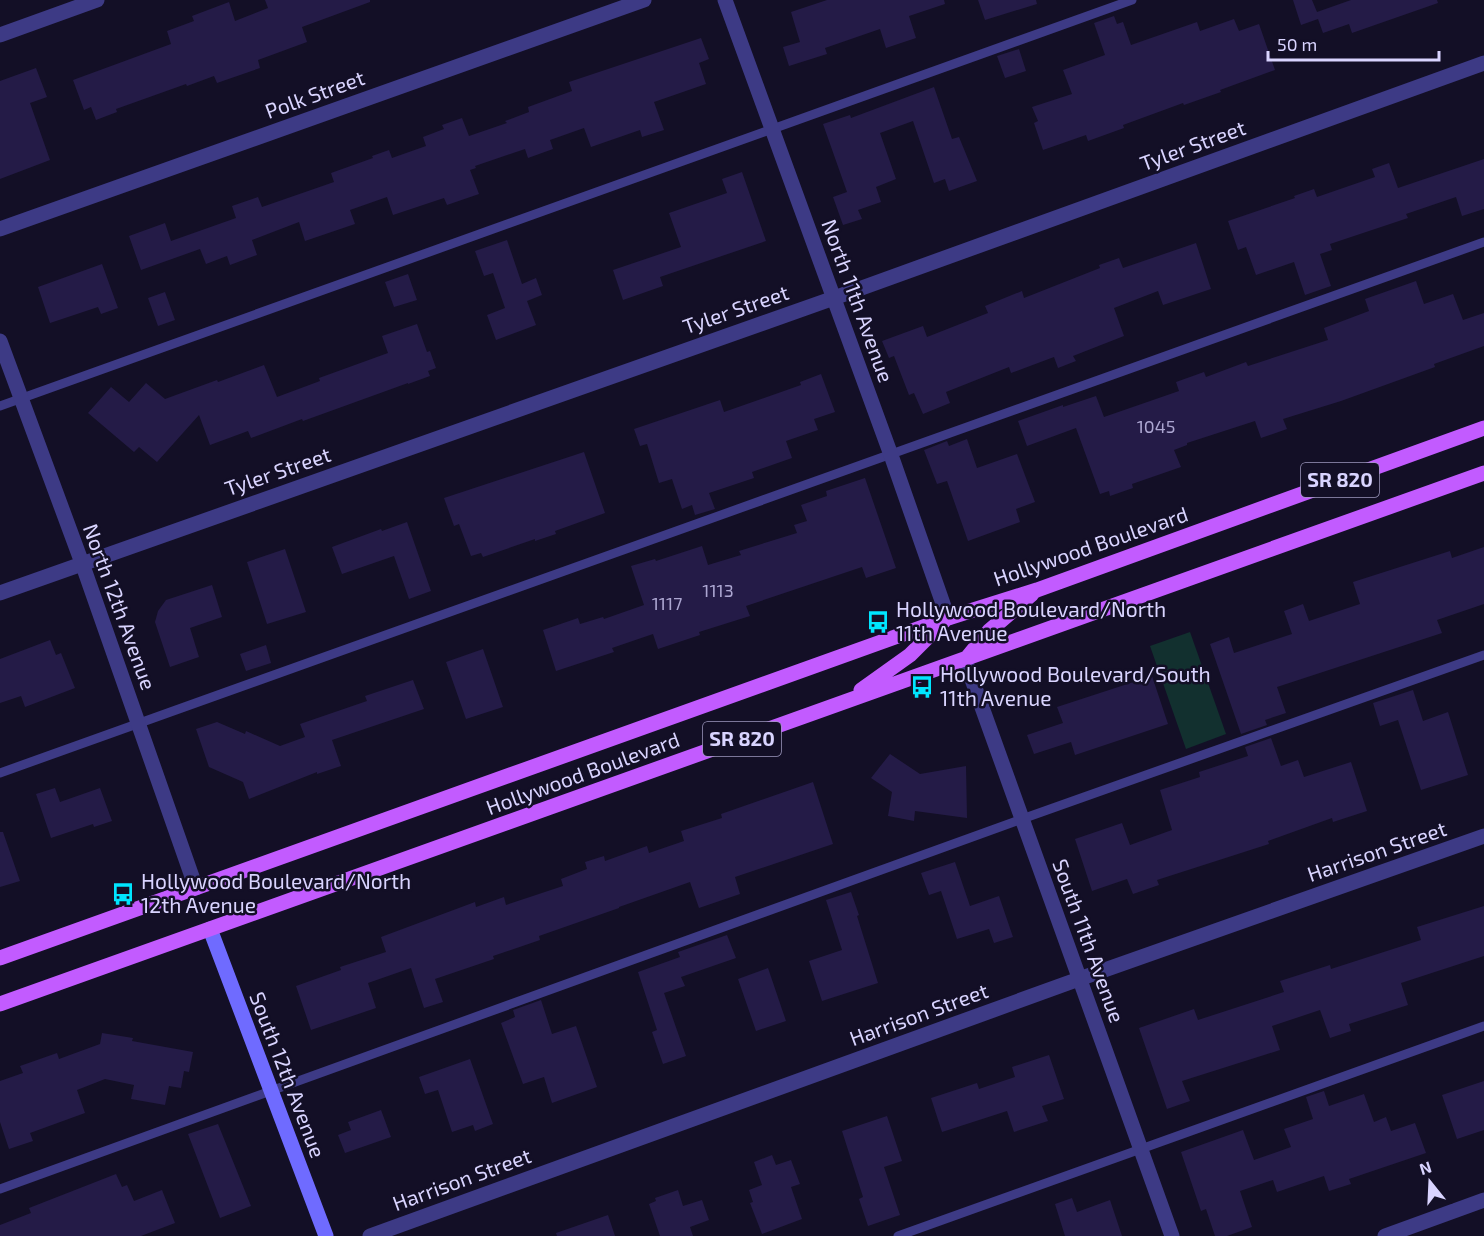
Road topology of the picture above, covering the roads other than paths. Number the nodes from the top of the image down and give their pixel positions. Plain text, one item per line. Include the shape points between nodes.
1 (97, 0) edge
2 (644, 0) edge
3 (724, 0) edge
4 (1132, 0) edge
5 (0, 35) edge
6 (1484, 63) edge
7 (772, 129) junction
8 (0, 229) edge
9 (1484, 242) edge
10 (834, 298) junction
11 (0, 341) edge
12 (21, 398) junction
13 (0, 406) edge
14 (1484, 428) edge
15 (891, 455) junction
16 (1484, 472) edge
17 (82, 563) junction
18 (1037, 590) junction
19 (0, 593) edge
20 (948, 618) junction
21 (1484, 655) edge
22 (965, 660) junction
23 (836, 706) junction
24 (138, 724) junction
25 (0, 773) edge
26 (1022, 819) junction
27 (1484, 836) edge
28 (196, 888) junction
29 (210, 929) junction
30 (0, 958) edge
31 (1080, 979) junction
32 (0, 1004) edge
33 (1484, 1026) edge
34 (271, 1092) junction
35 (1141, 1149) junction
36 (0, 1190) edge
37 (1484, 1200) edge
38 (326, 1236) edge
39 (370, 1236) edge
40 (898, 1236) edge
41 (1172, 1236) edge
42 (1385, 1236) edge

1 - 5 street
2 - 8 street, Polk Street
3 - 7 street, North 11th Avenue
4 - 7 lane
6 - 10 street, Tyler Street
7 - 10 street, North 11th Avenue
7 - 12 lane
9 - 15 lane
10 - 15 street, North 11th Avenue
10 - 17 street, Tyler Street
11 - 12 street, North 12th Avenue
12 - 13 lane
12 - 17 street, North 12th Avenue
14 - 18 main road, Hollywood Boulevard / SR 820
15 - 20 street, North 11th Avenue
15 - 24 lane
16 - 22 main road, Hollywood Boulevard / SR 820
17 - 19 street, Tyler Street
17 - 24 street, North 12th Avenue
18 - 20 main road, Hollywood Boulevard / SR 820
18 - 22 main road via 990,631
20 - 23 main road via 910,655
20 - 28 main road, Hollywood Boulevard / SR 820
21 - 26 lane
22 - 23 main road, Hollywood Boulevard / SR 820
22 - 26 street, South 11th Avenue
23 - 29 main road, Hollywood Boulevard / SR 820
24 - 25 lane
24 - 28 street, North 12th Avenue
26 - 31 street, South 11th Avenue
26 - 34 lane
27 - 31 street, Harrison Street
28 - 30 main road, Hollywood Boulevard / SR 820
29 - 32 main road, Hollywood Boulevard / SR 820
29 - 34 street, South 12th Avenue
31 - 35 street, South 11th Avenue
31 - 39 street, Harrison Street
33 - 35 lane
34 - 36 lane
34 - 38 street, South 12th Avenue
35 - 40 lane
35 - 41 street, South 11th Avenue
37 - 42 street

